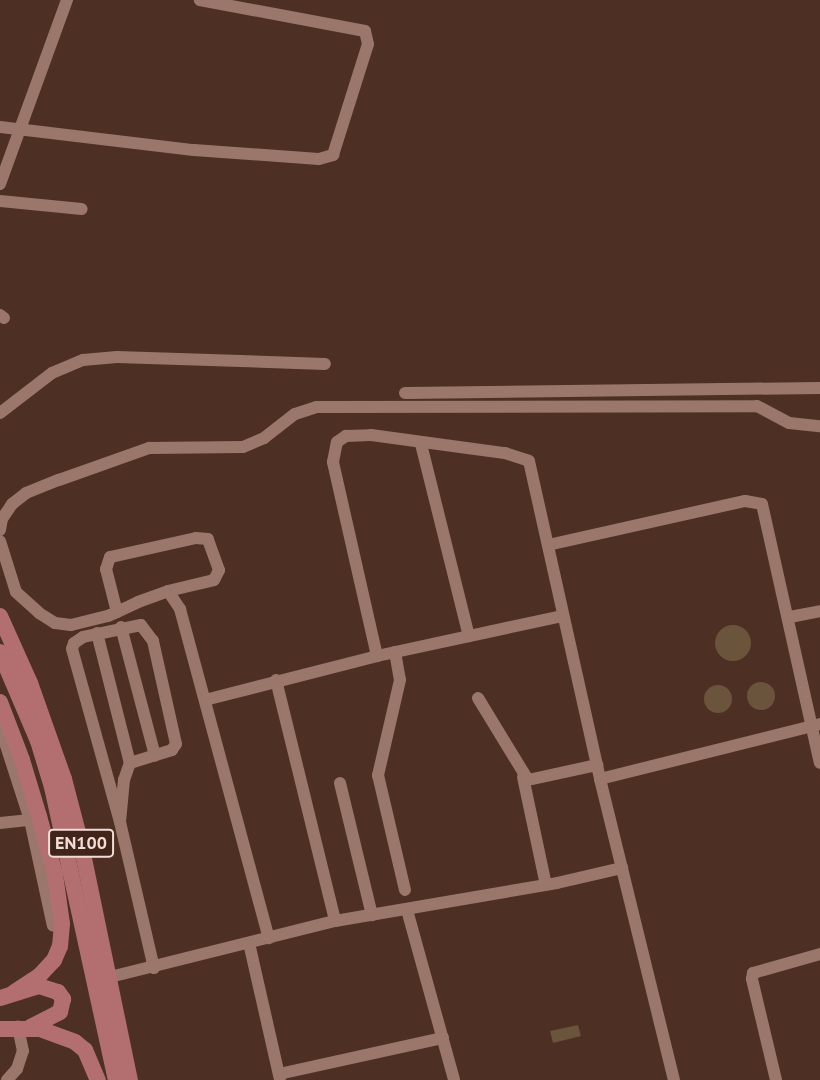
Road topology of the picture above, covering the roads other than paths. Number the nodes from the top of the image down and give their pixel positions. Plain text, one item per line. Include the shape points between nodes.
1 (67, 0) edge
2 (200, 0) edge
3 (0, 127) edge
4 (20, 130) junction
5 (0, 184) edge
6 (0, 201) edge
7 (82, 209) dead end
8 (325, 364) dead end
9 (820, 388) edge
10 (405, 393) dead end
11 (0, 412) edge
12 (820, 426) edge
13 (421, 444) junction
14 (0, 530) edge
15 (0, 541) edge
16 (548, 545) junction
17 (186, 586) junction
18 (168, 591) junction
19 (180, 609) junction
20 (820, 611) edge
21 (117, 612) junction
22 (0, 616) edge
23 (562, 617) junction
24 (790, 617) junction
25 (121, 627) junction
26 (97, 633) junction
27 (469, 636) junction
28 (0, 652) edge
29 (395, 652) junction
30 (377, 656) junction
31 (276, 680) junction
32 (478, 698) dead end
33 (205, 700) junction
34 (0, 702) edge
35 (816, 725) edge
36 (0, 727) edge
37 (155, 756) junction
38 (130, 763) junction
39 (820, 763) edge
40 (597, 765) junction
41 (523, 777) junction
42 (600, 779) junction
43 (340, 783) dead end
44 (30, 820) junction
45 (120, 822) junction
46 (0, 823) edge
47 (622, 868) junction
48 (546, 885) junction
49 (405, 890) dead end
50 (407, 910) junction
51 (372, 915) junction
52 (335, 921) junction
53 (53, 926) dead end
54 (269, 938) junction
55 (249, 943) junction
56 (820, 954) edge
57 (154, 968) junction
58 (106, 978) junction
59 (7, 995) edge
60 (23, 1027) junction
61 (0, 1028) edge
62 (443, 1038) junction
63 (280, 1077) edge
64 (7, 1080) edge
65 (98, 1080) edge
66 (116, 1080) edge
67 (130, 1080) edge
68 (453, 1080) edge
69 (674, 1080) edge
70 (776, 1080) edge

1 - 4 street
2 - 4 street via 365,31 368,44 333,155 319,159 194,150
3 - 4 street
4 - 5 street
6 - 7 street
8 - 11 street via 117,357 83,360 52,373
9 - 10 street
12 - 14 street via 789,423 757,406 316,407 295,414 264,438 243,447 149,448 48,484 12,504
13 - 16 street via 505,453 529,461
13 - 27 street
13 - 30 street via 371,435 346,436 333,452
15 - 21 street via 16,592 55,623 71,625
16 - 23 street
16 - 24 street via 757,501 765,510
17 - 18 street
17 - 19 street
17 - 21 street via 218,576 208,539 114,555 106,569
18 - 19 street
18 - 21 street
19 - 33 street
20 - 24 street
22 - 58 main road, EN100 via 64,779
23 - 27 street
23 - 40 street
24 - 35 street
25 - 26 street
25 - 37 street
25 - 37 street via 141,625 153,641 176,735 172,750
26 - 38 street
26 - 45 street via 80,639 72,649
27 - 29 street
28 - 66 main road, EN100 via 52,788
29 - 30 street
29 - 49 street via 401,676 378,775
30 - 31 street
31 - 33 street
31 - 52 street
32 - 41 street
33 - 54 street
34 - 59 main road via 39,816 55,874 62,924 54,960 39,976
35 - 39 street
35 - 42 street
36 - 44 street
37 - 38 street
38 - 45 street
40 - 41 street via 527,780
40 - 42 street
41 - 48 street
42 - 47 street
43 - 51 street
44 - 46 street
44 - 53 street
45 - 57 street
47 - 48 street
47 - 69 street
48 - 50 street
50 - 51 street
50 - 62 street
51 - 52 street
52 - 54 street
54 - 55 street
55 - 57 street
55 - 63 street
56 - 70 street via 753,973
57 - 58 street
58 - 67 main road, EN100
59 - 60 main road via 43,986 55,989 63,999 57,1016
60 - 61 main road
60 - 64 street via 23,1051
60 - 65 main road via 53,1032 75,1042 85,1050
62 - 63 street
62 - 68 street

